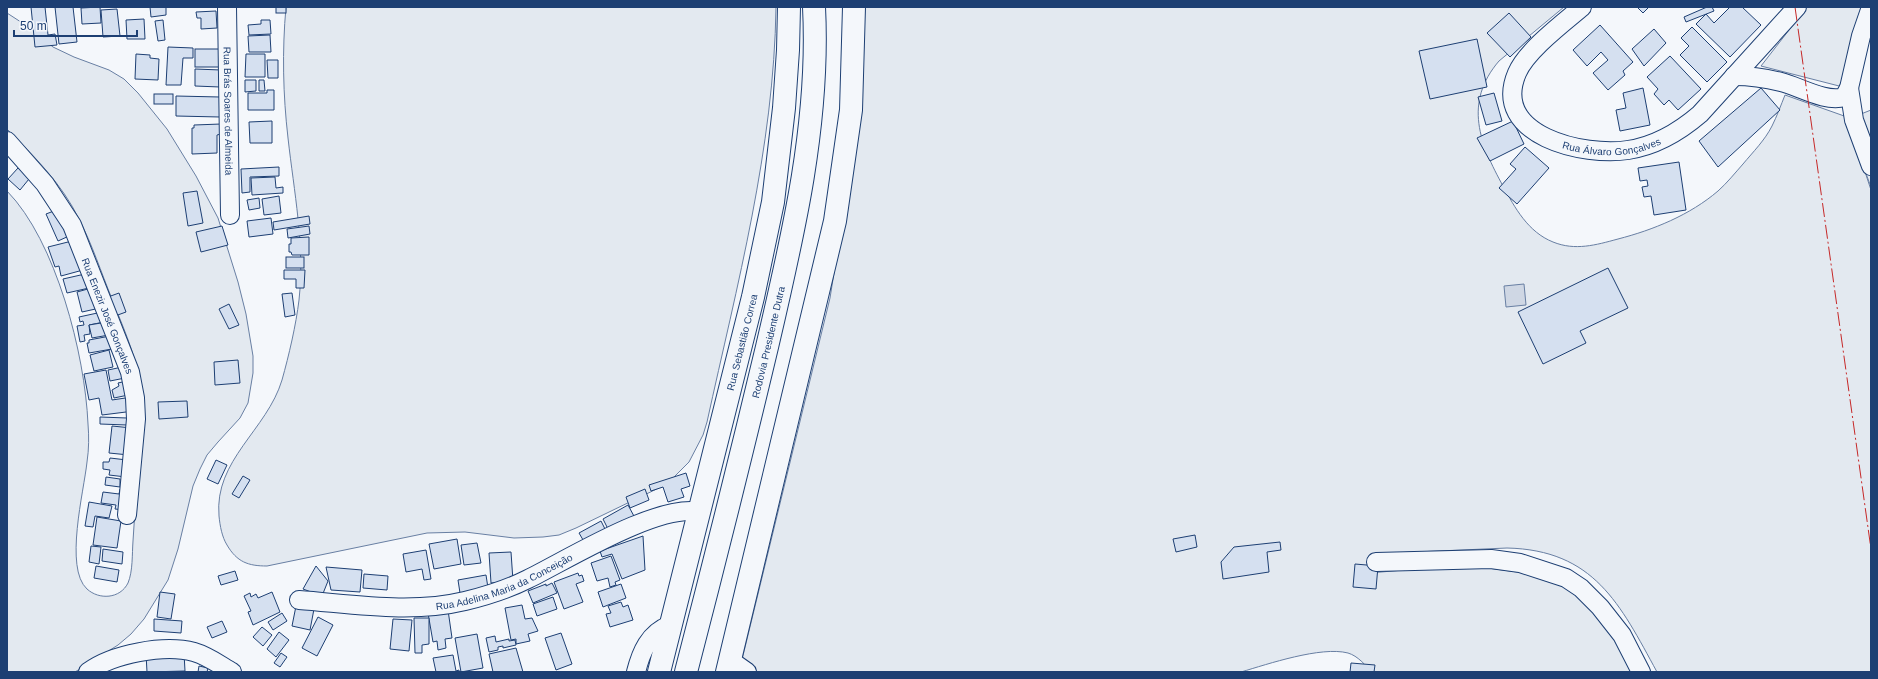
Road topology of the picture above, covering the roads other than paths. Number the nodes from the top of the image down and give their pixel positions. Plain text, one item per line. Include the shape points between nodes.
1 (227, 7) edge
2 (788, 7) edge
3 (814, 7) edge
4 (854, 7) edge
5 (1582, 7) edge
6 (1797, 7) edge
7 (1871, 7) edge
8 (1734, 76) junction
9 (1849, 88) junction
10 (7, 141) edge
11 (1871, 166) edge
12 (230, 215) dead end
13 (700, 512) junction
14 (127, 515) dead end
15 (1376, 562) dead end
16 (299, 600) dead end
17 (670, 625) junction
18 (735, 668) edge
19 (88, 672) edge
20 (232, 672) edge
21 (636, 672) edge
22 (660, 672) edge
23 (686, 672) edge
24 (1641, 672) edge

1 - 12 street, Rua Brás Soares de Almeida
2 - 13 main road, Rua Sebastião Correa via 784,108 773,202 753,297
3 - 23 main road, Rodovia Presidente Dutra via 815,70 802,189 763,363
4 - 18 main road via 851,110 835,222
5 - 8 street, Rua Álvaro Gonçalves via 1528,57 1514,82 1513,99 1518,115 1527,127 1545,138 1577,147 1610,151 1628,150 1660,141 1700,114
6 - 8 street, Rua Álvaro Gonçalves
7 - 9 street via 1861,36
8 - 9 street via 1782,82 1832,99 1844,97
9 - 11 street via 1854,120
10 - 14 street, Rua Enezir José Gonçalves via 45,184 72,225 130,372 136,398 136,419
13 - 16 street, Rua Adelina Maria da Conceição via 679,512 631,527 526,580 464,601 420,608
13 - 17 main road, Rua Sebastião Correa
15 - 24 street via 1491,559 1520,563 1566,578 1581,588 1600,607 1622,635
17 - 21 street via 651,637
17 - 22 main road, Rua Sebastião Correa
19 - 20 street via 97,665 126,655 183,650 200,654

